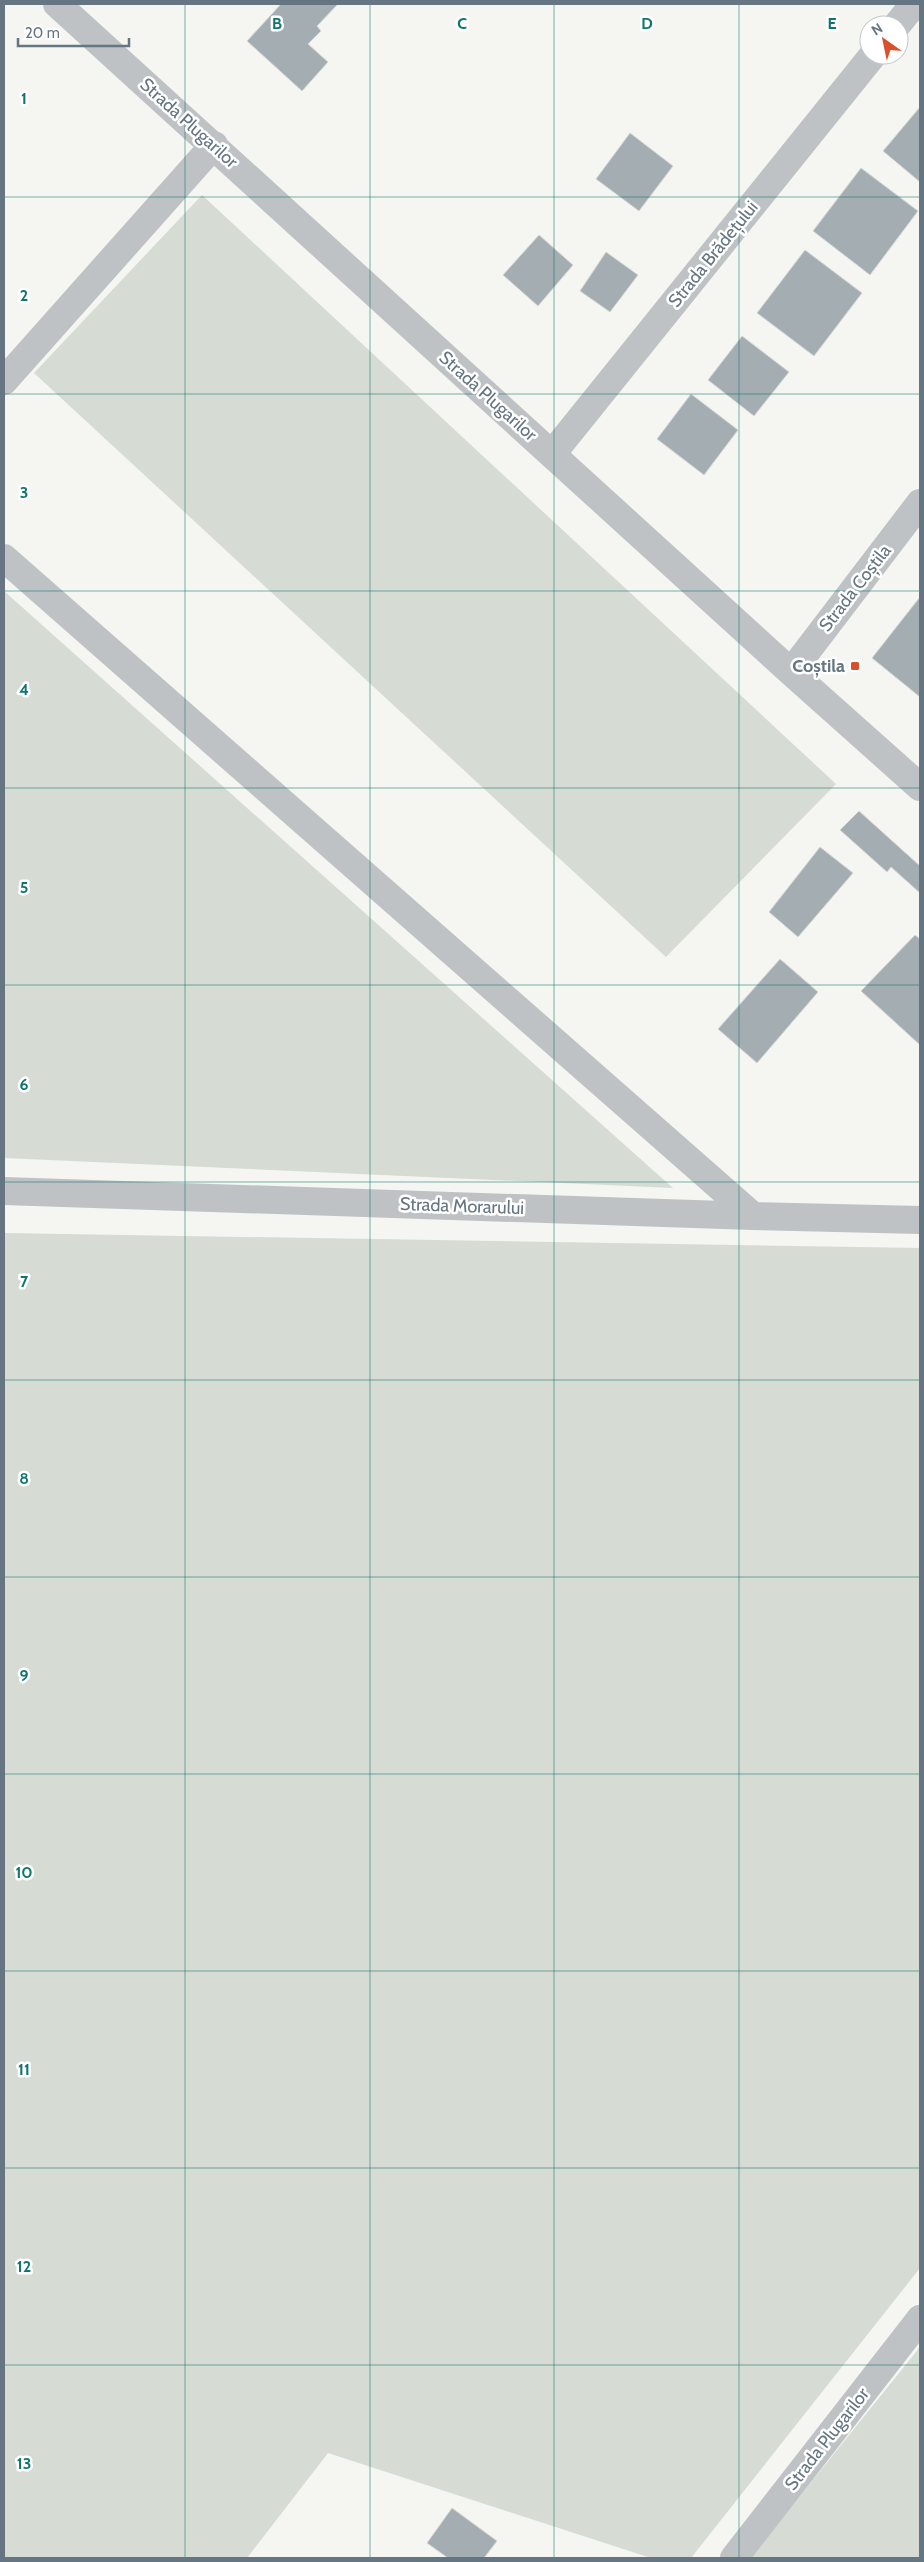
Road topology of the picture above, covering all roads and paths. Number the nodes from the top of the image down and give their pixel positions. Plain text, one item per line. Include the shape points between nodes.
1 (57, 4) edge
2 (914, 4) edge
3 (905, 15) edge
4 (865, 65) edge
5 (214, 146) junction
6 (4, 381) edge
7 (552, 454) junction
8 (920, 504) edge
9 (4, 558) edge
10 (791, 672) junction
11 (920, 787) edge
12 (4, 1191) edge
13 (753, 1216) junction
14 (920, 1220) edge
15 (920, 2319) edge
16 (734, 2558) edge

1 - 5 street, Strada Plugarilor
2 - 3 street
4 - 7 street, Strada Brădețului
5 - 6 street
5 - 7 street, Strada Plugarilor
7 - 10 street, Strada Plugarilor
8 - 10 street, Strada Coștila
9 - 13 street
10 - 11 street, Strada Plugarilor
12 - 13 street, Strada Morarului
13 - 14 street, Strada Morarului
15 - 16 street, Strada Plugarilor

